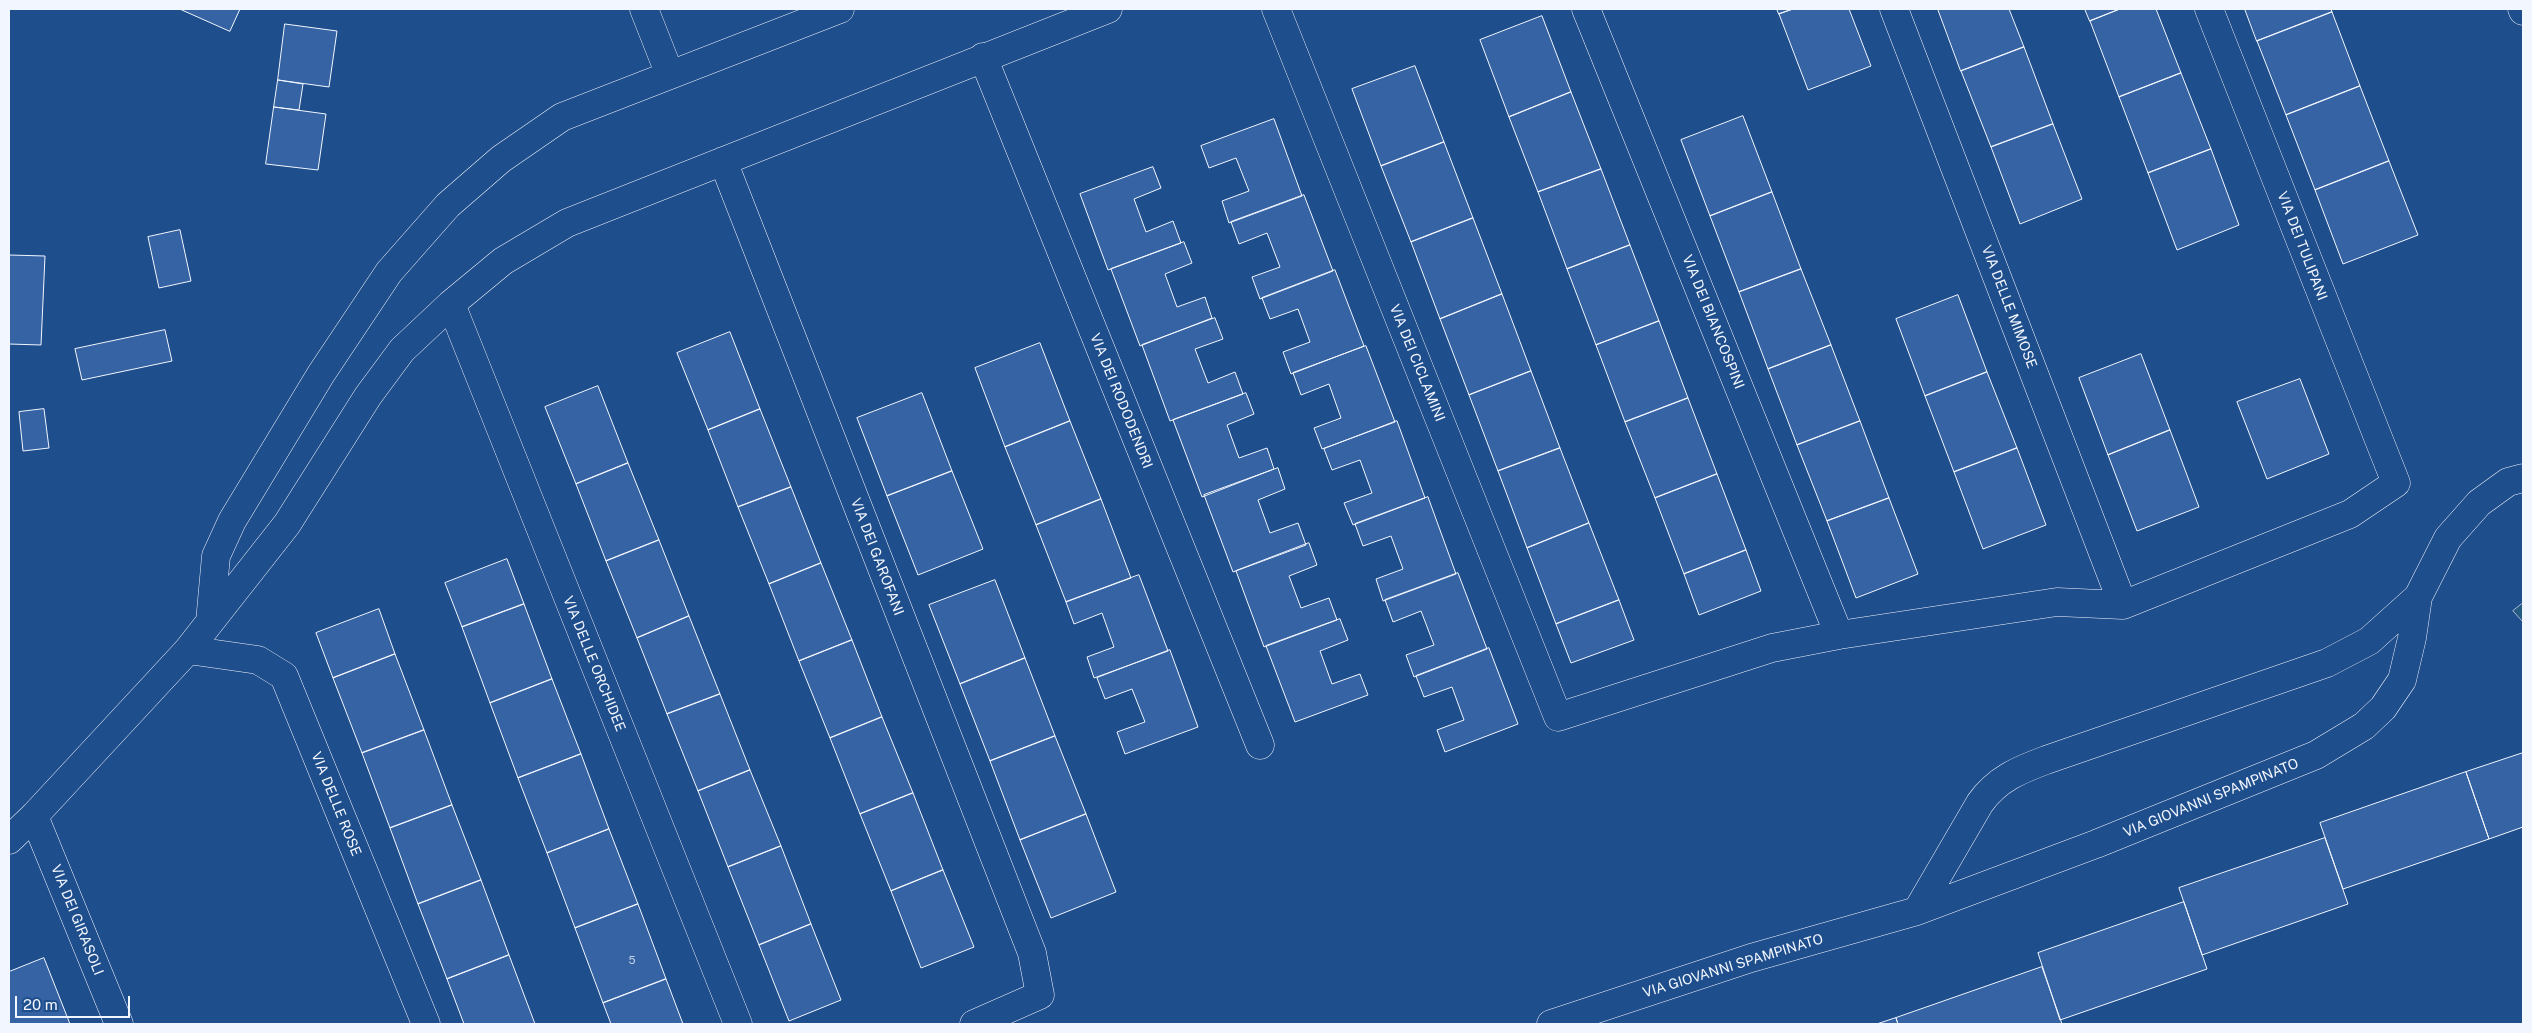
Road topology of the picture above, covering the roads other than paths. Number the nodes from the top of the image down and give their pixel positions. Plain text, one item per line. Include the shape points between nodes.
1 (644, 9) edge
2 (840, 9) edge
3 (1108, 9) edge
4 (1276, 9) edge
5 (1586, 9) edge
6 (1894, 9) edge
7 (2209, 9) edge
8 (983, 57) junction
9 (670, 75) junction
10 (723, 161) junction
11 (451, 304) junction
12 (2523, 478) edge
13 (2418, 597) junction
14 (2123, 605) junction
15 (210, 622) junction
16 (1839, 635) junction
17 (188, 650) junction
18 (1260, 745) dead end
19 (34, 816) junction
20 (9, 840) edge
21 (1917, 911) junction
22 (119, 1024) edge
23 (426, 1024) edge
24 (738, 1024) edge
25 (974, 1024) edge
26 (1551, 1024) edge

1 - 9 street
2 - 9 street
3 - 8 street
4 - 16 street, VIA DEI CICLAMINI via 1558,717 1772,648
5 - 16 street, VIA DEI BIANCOSPINI
6 - 14 street, VIA DELLE MIMOSE
7 - 14 street, VIA DEI TULIPANI via 2396,483 2350,514
8 - 10 street
8 - 18 street, VIA DEI RODODENDRI
9 - 15 street via 562,117 501,159 448,205 389,272 320,374 232,522 216,556
10 - 11 street via 567,223 503,261
10 - 25 street, VIA DEI GAROFANI via 1032,953 1040,995
11 - 15 street via 402,350 368,396 287,524
11 - 24 street, VIA DELLE ORCHIDEE
12 - 13 street, VIA GIOVANNI SPAMPINATO via 2508,482 2479,503 2448,538
13 - 21 street, VIA GIOVANNI SPAMPINATO via 2369,641 2327,663 2046,760 2001,780 1980,803
13 - 21 street, VIA GIOVANNI SPAMPINATO via 2402,680 2383,708 2364,726 2316,755 2249,783
14 - 16 street via 2057,602
15 - 17 street
17 - 19 street
17 - 23 street, VIA DELLE ROSE via 258,660 284,676
19 - 20 street
19 - 22 street, VIA DEI GIRASOLI
21 - 26 street, VIA GIOVANNI SPAMPINATO via 1751,958

